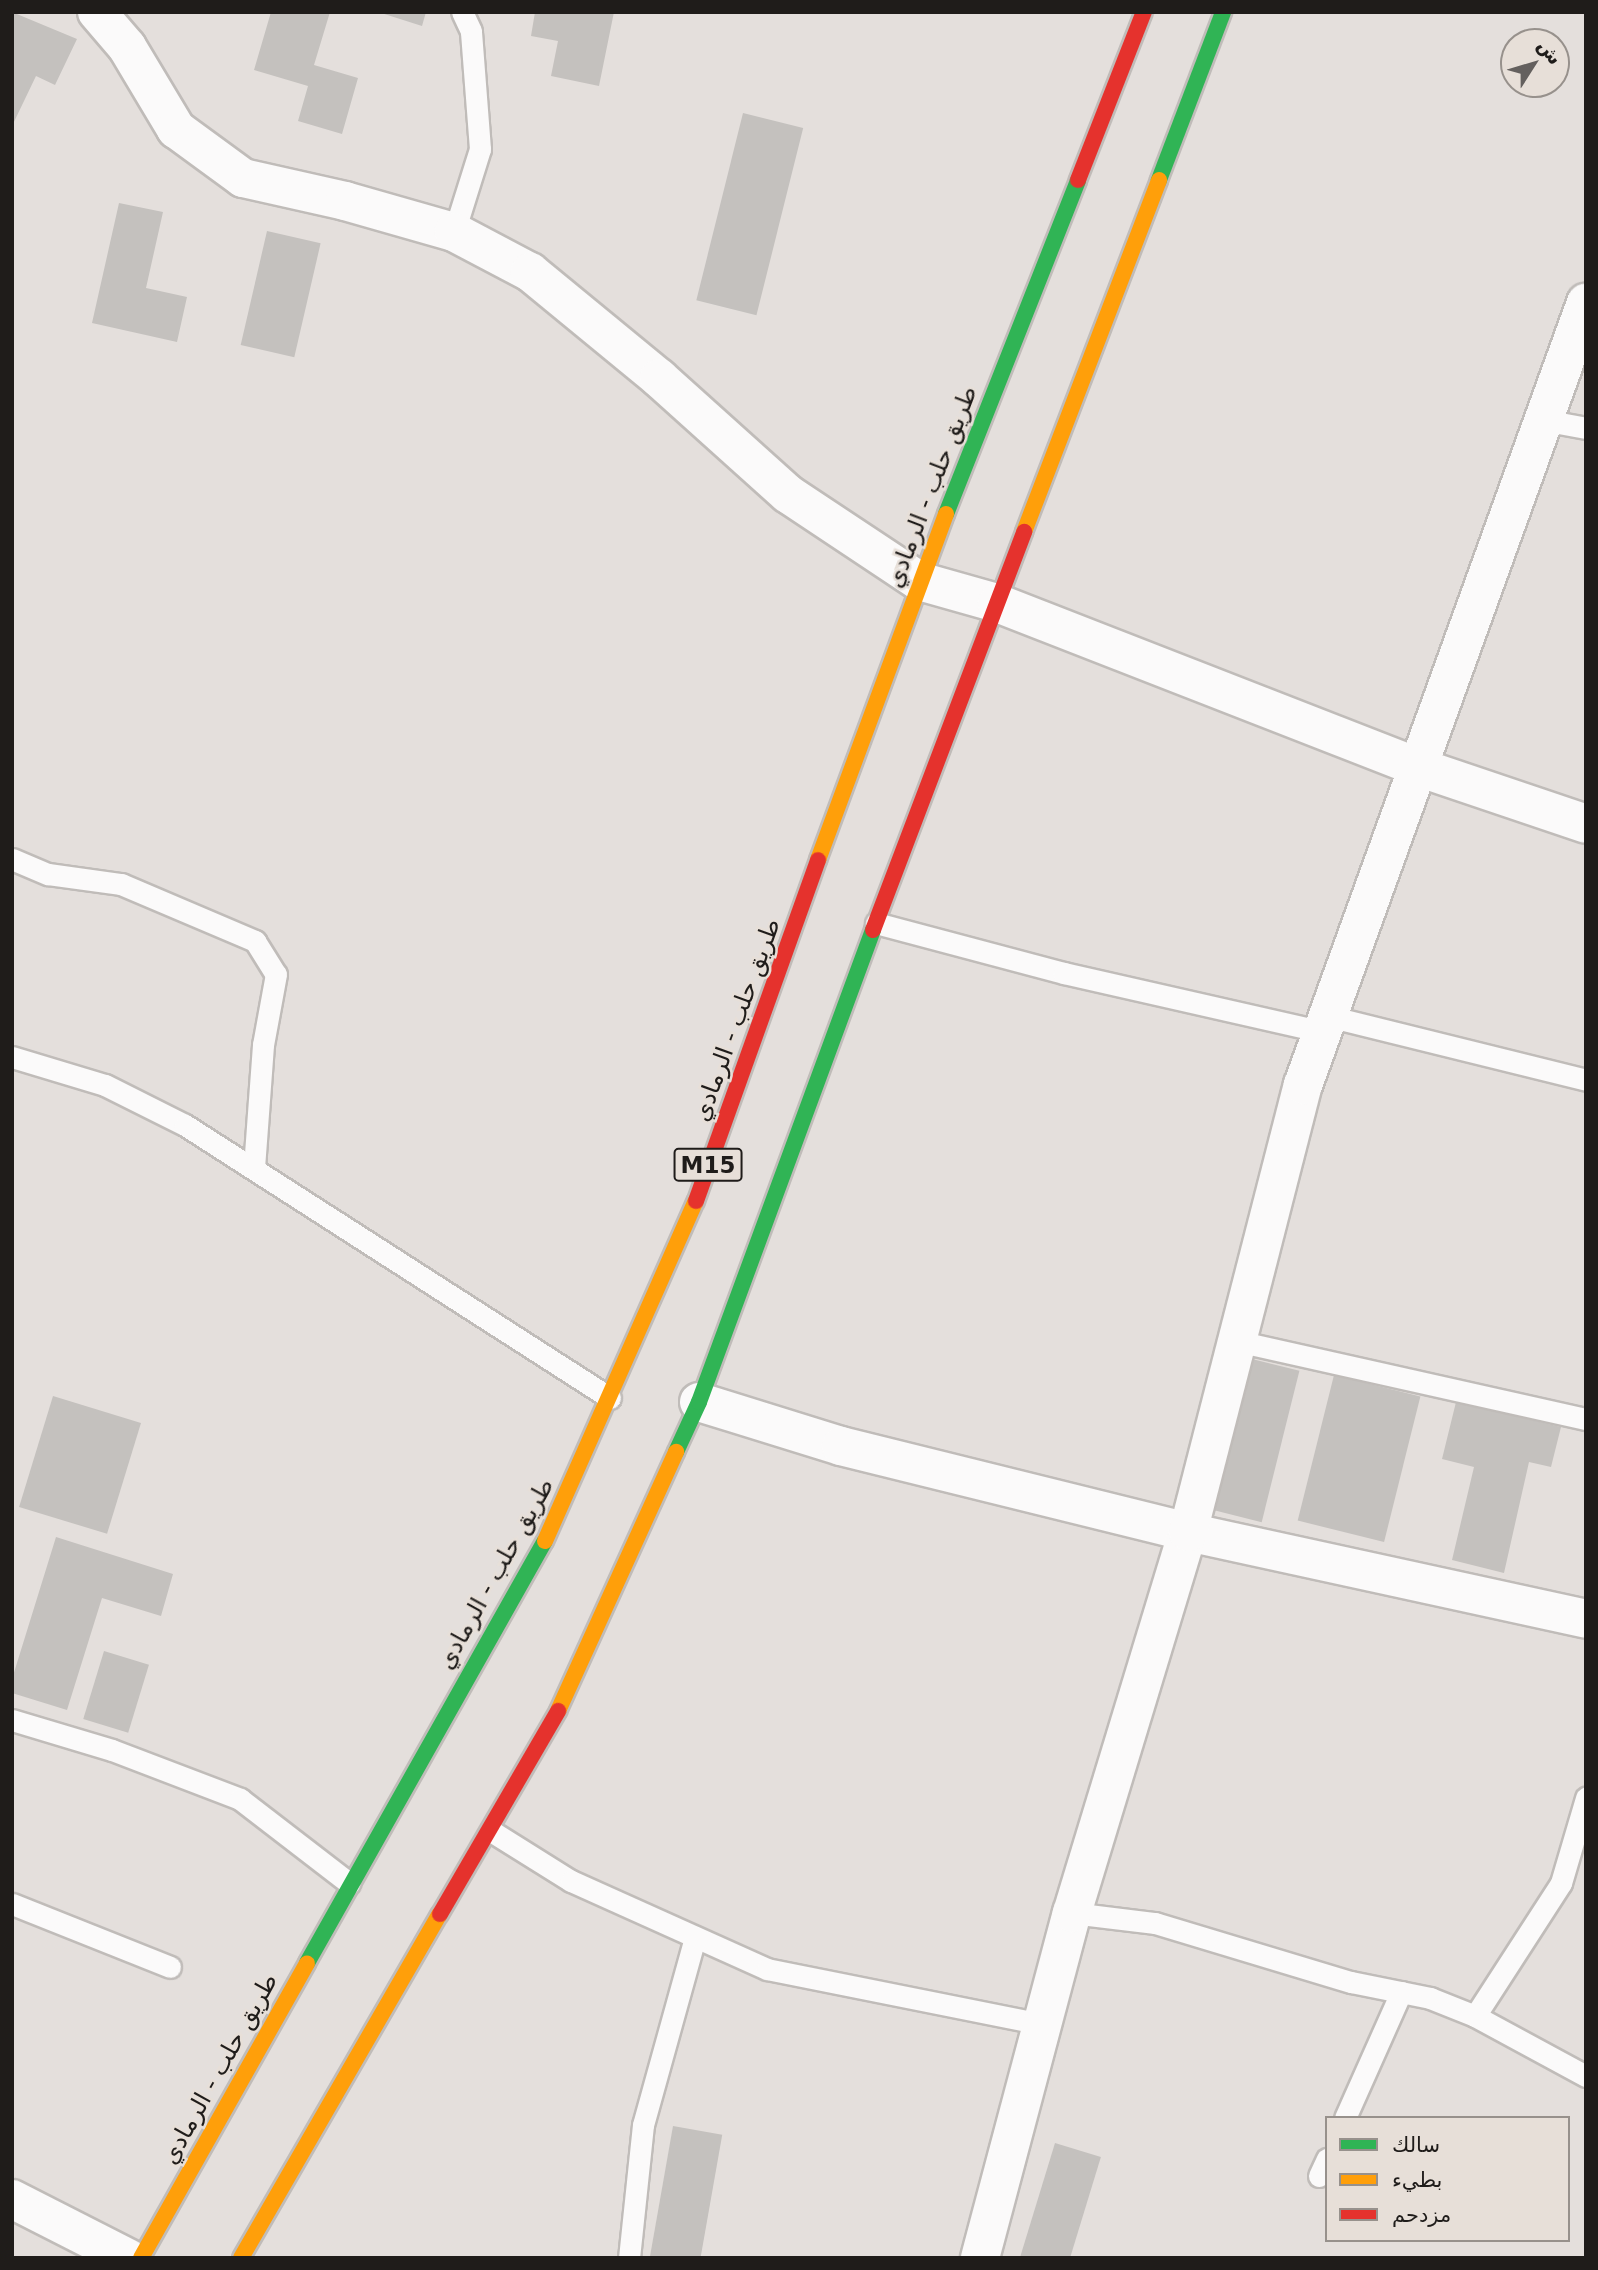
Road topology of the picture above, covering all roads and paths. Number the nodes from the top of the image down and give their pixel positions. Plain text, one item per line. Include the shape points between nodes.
1 (97, 12) edge
2 (462, 12) edge
3 (1144, 12) edge
4 (1223, 12) edge
5 (454, 232) junction
6 (1586, 303) edge
7 (1543, 420) junction
8 (1586, 428) edge
9 (919, 581) junction
10 (997, 603) junction
11 (1418, 767) junction
12 (1586, 824) edge
13 (12, 859) edge
14 (876, 923) junction
15 (1325, 1024) junction
16 (12, 1057) edge
17 (1586, 1080) edge
18 (254, 1167) junction
19 (1237, 1341) junction
20 (610, 1398) junction
21 (699, 1402) junction
22 (1586, 1419) edge
23 (1188, 1532) junction
24 (1586, 1619) edge
25 (12, 1720) edge
26 (1586, 1798) edge
27 (491, 1831) junction
28 (349, 1883) junction
29 (12, 1905) edge
30 (1072, 1913) junction
31 (695, 1937) junction
32 (170, 1967) dead end
33 (1401, 1992) junction
34 (1475, 2016) junction
35 (1042, 2024) junction
36 (1586, 2076) edge
37 (1346, 2116) edge
38 (12, 2199) edge
39 (128, 2258) edge
40 (141, 2258) edge
41 (241, 2258) edge
42 (629, 2258) edge
43 (980, 2258) edge

1 - 5 street via 127,47 176,129 243,178
2 - 5 lane via 471,30 480,149
3 - 9 highway, طريق حلب - الرمادي / M15
4 - 10 highway, M15
5 - 9 street via 530,272 659,378 788,494
6 - 7 street
7 - 8 lane
7 - 11 street
9 - 10 street
9 - 20 highway, طريق حلب - الرمادي / M15 via 680,1244
10 - 11 street
10 - 14 highway, M15
11 - 12 street
11 - 15 street
13 - 18 lane via 48,874 121,884 255,941 276,974 263,1045
14 - 15 lane via 1064,973
14 - 21 highway, M15
15 - 17 lane
15 - 19 street via 1303,1085
16 - 18 lane via 105,1085 185,1125
18 - 20 lane
19 - 22 lane
19 - 23 street
20 - 28 highway, طريق حلب - الرمادي / M15 via 547,1537
21 - 23 street via 841,1446
21 - 27 highway, M15 via 561,1706
23 - 24 street
23 - 30 street
25 - 28 lane via 112,1749 240,1799
26 - 34 lane via 1561,1883
27 - 31 lane via 571,1881
27 - 41 highway, M15
28 - 40 highway, طريق حلب - الرمادي / M15
29 - 32 lane
30 - 33 lane via 1155,1923
30 - 35 street
31 - 35 lane via 767,1969
31 - 42 lane via 643,2125
33 - 34 lane
33 - 37 lane
34 - 36 lane
35 - 43 street
38 - 39 street

